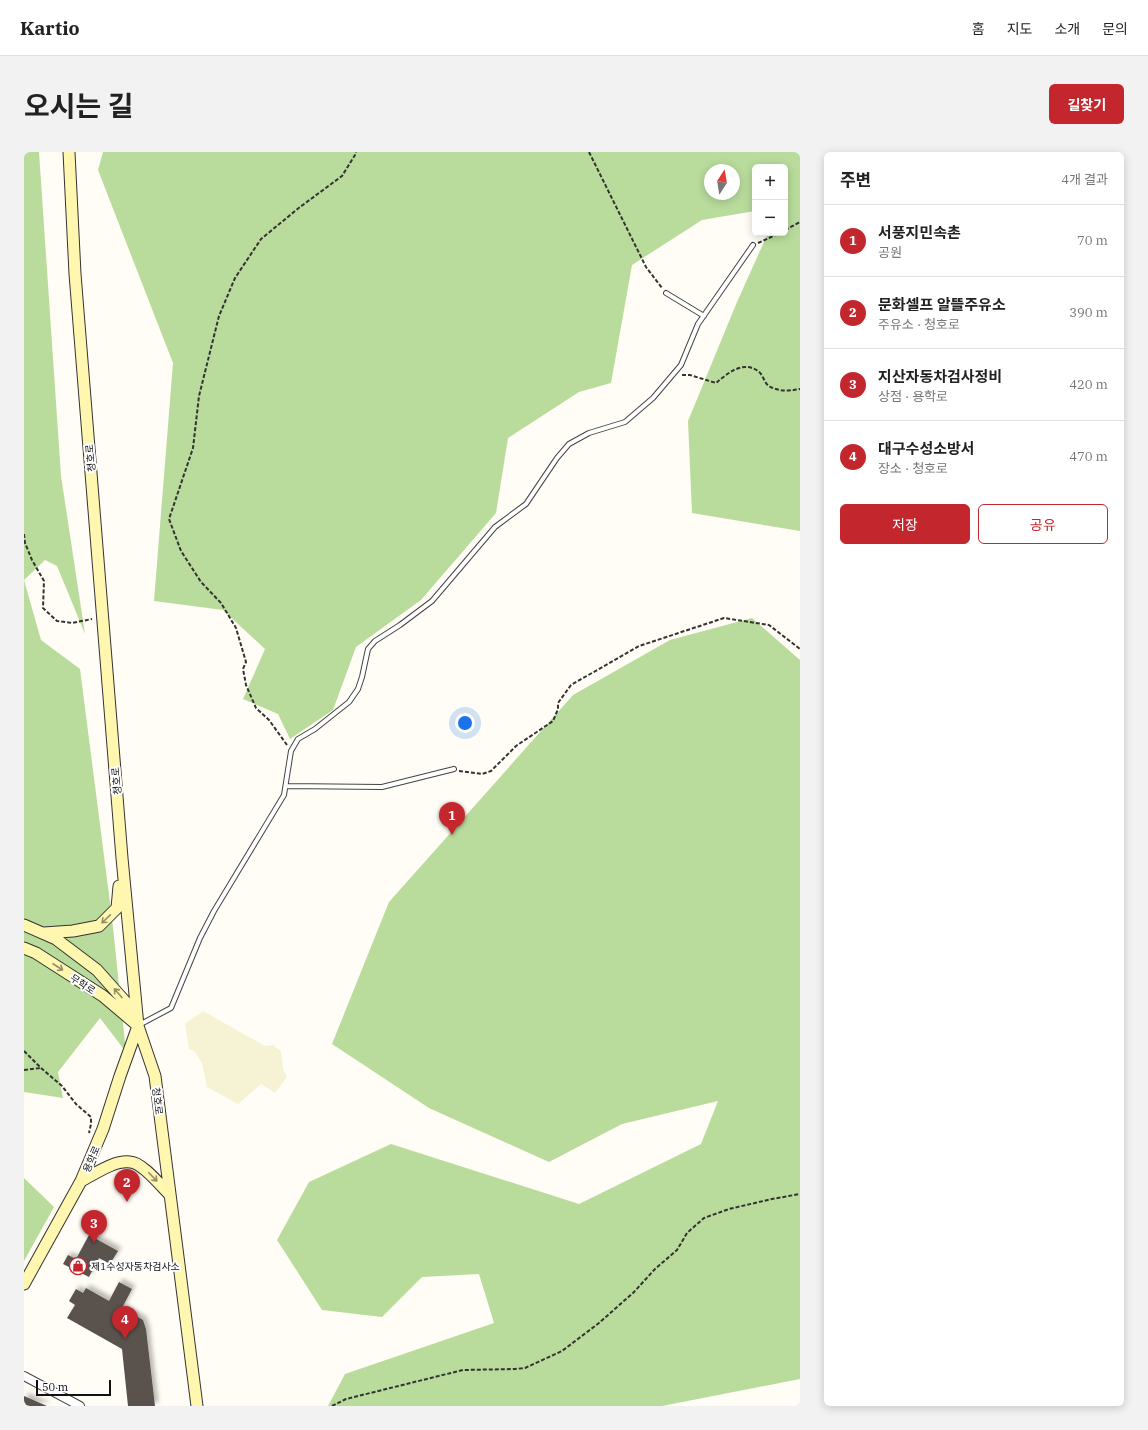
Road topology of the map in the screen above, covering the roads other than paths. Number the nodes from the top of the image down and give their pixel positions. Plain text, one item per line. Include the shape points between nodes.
1 (69, 152) edge
2 (753, 245) road end
3 (666, 293) road end
4 (704, 316) junction
5 (454, 769) road end
6 (286, 786) junction
7 (122, 858) junction
8 (24, 925) edge
9 (42, 933) junction
10 (24, 948) edge
11 (138, 1026) junction
12 (81, 1180) junction
13 (170, 1195) junction
14 (24, 1284) edge
15 (24, 1376) edge
16 (80, 1406) edge
17 (197, 1406) edge

1 - 7 main road, 청호로 via 75,274
2 - 4 lane
3 - 4 lane
4 - 6 lane via 698,324 681,365 653,398 625,422 590,433 569,444 526,504 495,527 432,600 375,641 368,649 362,678 350,702 298,739 291,751
5 - 6 lane via 382,787
6 - 11 lane via 284,795 200,938 171,1008
7 -> 9 main road via 118,908 99,926
7 - 11 main road, 청호로
8 - 9 main road
11 -> 9 main road via 130,1007 98,970 56,939
10 -> 11 main road, 무학로 via 103,996
11 - 12 main road, 용학로 via 103,1129
11 - 13 main road, 청호로 via 155,1076
12 -> 13 main road via 115,1164 131,1161 145,1169
12 - 14 main road, 용학로
13 - 17 main road, 청호로
15 - 16 street

